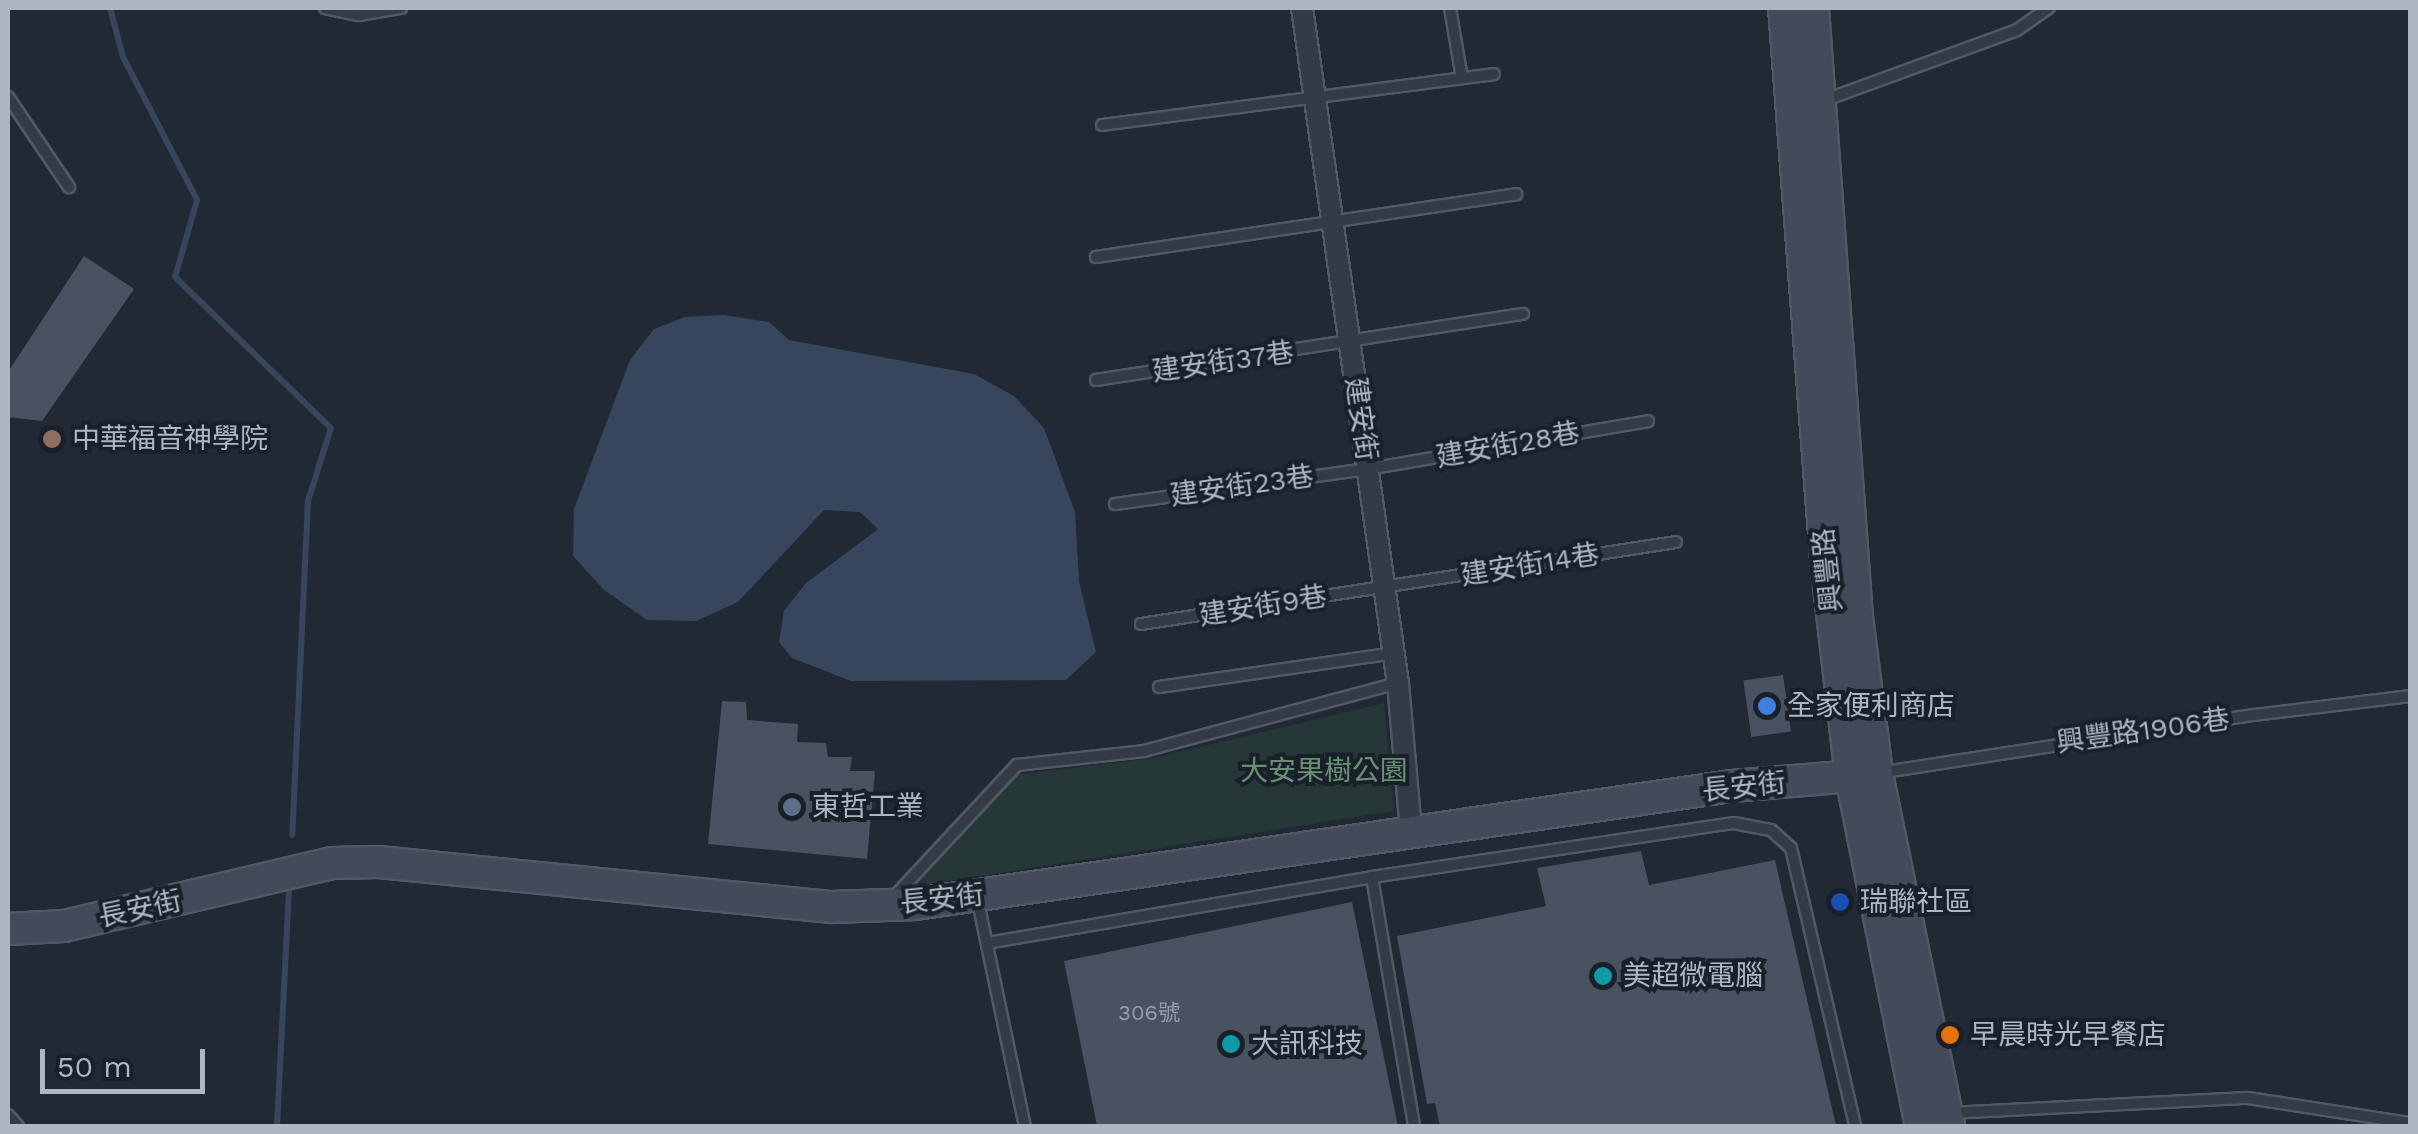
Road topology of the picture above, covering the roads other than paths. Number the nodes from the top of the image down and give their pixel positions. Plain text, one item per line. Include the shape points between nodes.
1 (325, 8) edge
2 (401, 8) edge
3 (1302, 8) edge
4 (1450, 8) edge
5 (1784, 8) edge
6 (1814, 8) edge
7 (2049, 8) edge
8 (1494, 74) dead end
9 (1462, 78) junction
10 (1316, 96) junction
11 (8, 97) edge
12 (1819, 102) junction
13 (1102, 124) dead end
14 (69, 187) dead end
15 (1516, 194) dead end
16 (1334, 224) junction
17 (1096, 257) dead end
18 (1522, 314) dead end
19 (1350, 344) junction
20 (1096, 380) dead end
21 (1648, 420) dead end
22 (1368, 469) junction
23 (1115, 504) dead end
24 (1676, 542) dead end
25 (1385, 587) junction
26 (1142, 624) dead end
27 (1394, 654) junction
28 (1398, 682) junction
29 (1159, 687) dead end
30 (2410, 696) edge
31 (1864, 775) junction
32 (1411, 831) junction
33 (1372, 877) junction
34 (977, 896) junction
35 (886, 906) junction
36 (8, 929) edge
37 (986, 942) junction
38 (8, 1116) edge
39 (1939, 1122) edge
40 (2410, 1123) edge
41 (18, 1126) edge
42 (1025, 1126) edge
43 (1414, 1126) edge
44 (1855, 1126) edge

1 - 2 lane via 359,14
3 - 10 street, 建安街
4 - 9 lane
5 - 31 main road, 興豐路 via 1826,560
6 - 12 main road, 興豐路
7 - 12 lane via 2017,30
8 - 9 lane
9 - 10 lane
10 - 13 lane
10 - 16 street, 建安街
11 - 14 lane
12 - 31 main road, 興豐路
15 - 16 lane
16 - 17 lane
16 - 19 street, 建安街
18 - 19 lane, 建安街37巷
19 - 20 lane, 建安街37巷
19 - 22 street, 建安街
21 - 22 lane, 建安街28巷
22 - 23 lane, 建安街23巷
22 - 25 street, 建安街
24 - 25 lane, 建安街14巷
25 - 26 lane, 建安街9巷
25 - 27 street, 建安街
27 - 28 street, 建安街
27 - 29 lane
28 - 32 street, 建安街
28 - 35 lane via 1144,750 1017,765
30 - 31 lane, 興豐路1906巷
31 - 32 main road, 長安街 via 1732,786
31 - 39 main road, 興豐路
32 - 34 main road, 長安街
33 - 37 lane
33 - 43 lane
33 - 44 lane via 1734,823 1771,830 1791,848
34 - 35 main road, 長安街
34 - 37 lane
35 - 36 main road, 長安街 via 832,908 379,862 332,863 64,926
37 - 42 lane
38 - 41 lane
39 - 40 lane via 2248,1098

